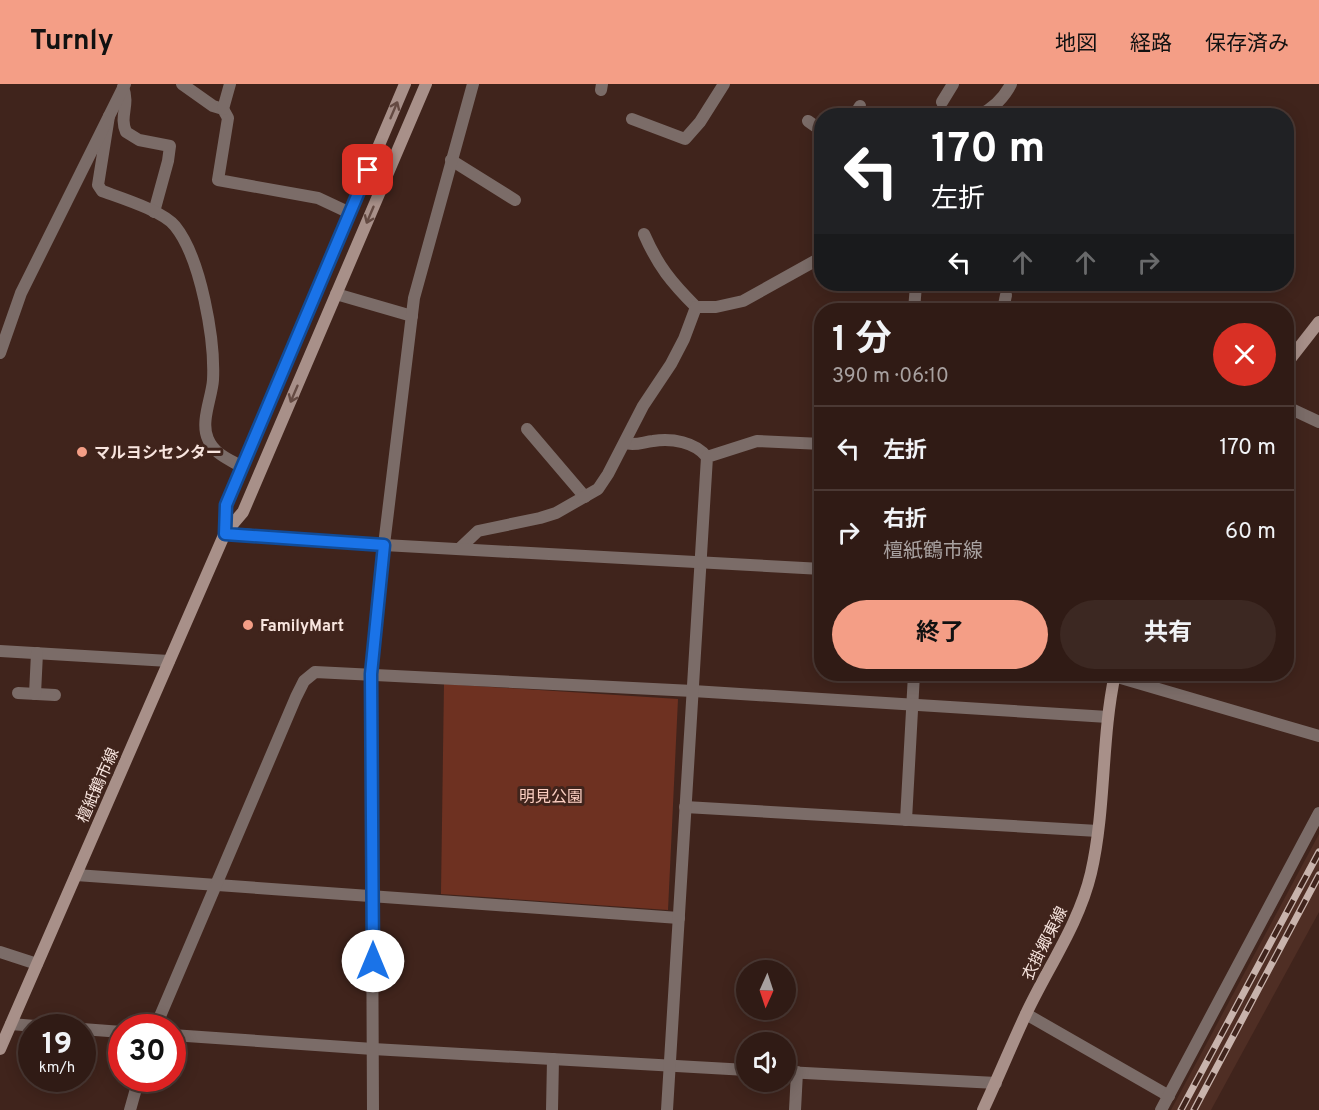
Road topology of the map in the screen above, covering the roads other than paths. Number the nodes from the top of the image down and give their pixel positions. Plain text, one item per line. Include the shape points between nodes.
1 (182, 84) edge
2 (230, 84) edge
3 (405, 84) edge
4 (426, 84) edge
5 (473, 84) edge
6 (724, 84) edge
7 (953, 84) edge
8 (1011, 84) edge
9 (124, 86) edge
10 (942, 102) dead end
11 (991, 108) edge
12 (224, 109) junction
13 (109, 116) junction
14 (632, 119) dead end
15 (808, 121) dead end
16 (814, 125) edge
17 (451, 160) junction
18 (515, 200) dead end
19 (154, 212) junction
20 (350, 213) junction
21 (644, 234) dead end
22 (814, 261) edge
23 (336, 294) junction
24 (1006, 295) dead end
25 (1004, 303) edge
26 (696, 307) junction
27 (412, 316) junction
28 (1319, 321) edge
29 (0, 353) edge
30 (1294, 354) edge
31 (1294, 410) edge
32 (1319, 423) edge
33 (527, 429) dead end
34 (625, 443) junction
35 (814, 444) edge
36 (707, 457) junction
37 (242, 467) junction
38 (585, 497) junction
39 (225, 534) junction
40 (384, 545) junction
41 (459, 549) junction
42 (700, 561) junction
43 (814, 568) edge
44 (0, 651) edge
45 (37, 653) junction
46 (169, 661) junction
47 (371, 674) junction
48 (914, 681) edge
49 (1113, 681) edge
50 (1134, 681) edge
51 (693, 690) junction
52 (18, 693) dead end
53 (35, 694) junction
54 (55, 694) dead end
55 (912, 705) junction
56 (1108, 717) junction
57 (1319, 736) edge
58 (685, 807) junction
59 (1319, 813) edge
60 (906, 820) junction
61 (1098, 831) junction
62 (76, 875) junction
63 (216, 884) junction
64 (372, 895) junction
65 (679, 918) junction
66 (0, 952) edge
67 (37, 964) junction
68 (161, 1014) edge
69 (1026, 1014) junction
70 (11, 1024) junction
71 (18, 1025) edge
72 (186, 1036) edge
73 (0, 1049) edge
74 (373, 1049) junction
75 (553, 1059) junction
76 (670, 1065) junction
77 (736, 1069) edge
78 (796, 1072) edge
79 (996, 1083) junction
80 (135, 1092) edge
81 (794, 1092) edge
82 (1169, 1096) junction
83 (130, 1110) edge
84 (373, 1110) edge
85 (552, 1110) edge
86 (667, 1110) edge
87 (795, 1110) edge
88 (982, 1110) edge
89 (1161, 1110) edge

1 - 12 street via 213,106
2 - 12 street
20 -> 3 main road, 檀紙鶴市線
4 -> 23 main road, 檀紙鶴市線
5 - 17 street
6 - 14 street via 685,139
7 - 10 street
8 - 11 street
9 - 13 street
9 - 19 street via 128,99 122,123 126,132 139,140 170,146
12 - 20 street via 228,118 218,180 318,198
13 - 19 street via 99,185 102,191
13 - 29 street via 21,293
15 - 16 street
17 - 18 street
17 - 27 street
19 - 37 street via 175,225 193,258 206,312 214,356 207,437 218,453
20 - 37 main road, 檀紙鶴市線
21 - 26 street via 657,262
22 - 26 street via 743,301
23 - 27 street
23 -> 39 main road, 檀紙鶴市線 via 243,512
24 - 25 street
26 - 34 street via 675,356
27 - 40 street
28 - 30 main road
31 - 32 street
33 - 38 street
34 - 36 street via 674,441 700,448
34 - 38 street via 598,489
35 - 36 street via 757,441
36 - 42 street
37 - 39 main road, 檀紙鶴市線 via 226,505
38 - 41 street via 540,519 478,531
39 - 40 street
39 - 46 main road, 檀紙鶴市線
40 - 41 street
40 - 47 street
41 - 42 street
42 - 43 street
42 - 51 street
44 - 45 street
45 - 46 street
45 - 53 street
46 - 62 main road, 檀紙鶴市線
47 - 51 street
47 - 63 street via 315,672 304,681
47 - 64 street
48 - 55 street
49 - 56 main road, 衣掛郷東線
50 - 57 street
51 - 55 street
51 - 58 street
52 - 53 street
53 - 54 street
55 - 56 street
55 - 60 street
56 - 61 main road, 衣掛郷東線
58 - 60 street
58 - 65 street
59 - 82 street
60 - 61 street
61 - 69 main road, 衣掛郷東線 via 1077,916
62 - 63 street
62 - 67 main road, 檀紙鶴市線
63 - 64 street
63 - 68 street
64 - 65 street
64 - 74 street
65 - 76 street
66 - 67 street
67 - 70 main road, 檀紙鶴市線
69 - 79 main road, 衣掛郷東線
69 - 82 street
70 - 71 street
70 - 73 main road, 檀紙鶴市線
72 - 74 street
74 - 75 street
74 - 84 street
75 - 76 street
75 - 85 street
76 - 77 street
76 - 86 street
78 - 79 street
79 - 88 main road, 衣掛郷東線
80 - 83 street
81 - 87 street
82 - 89 street

